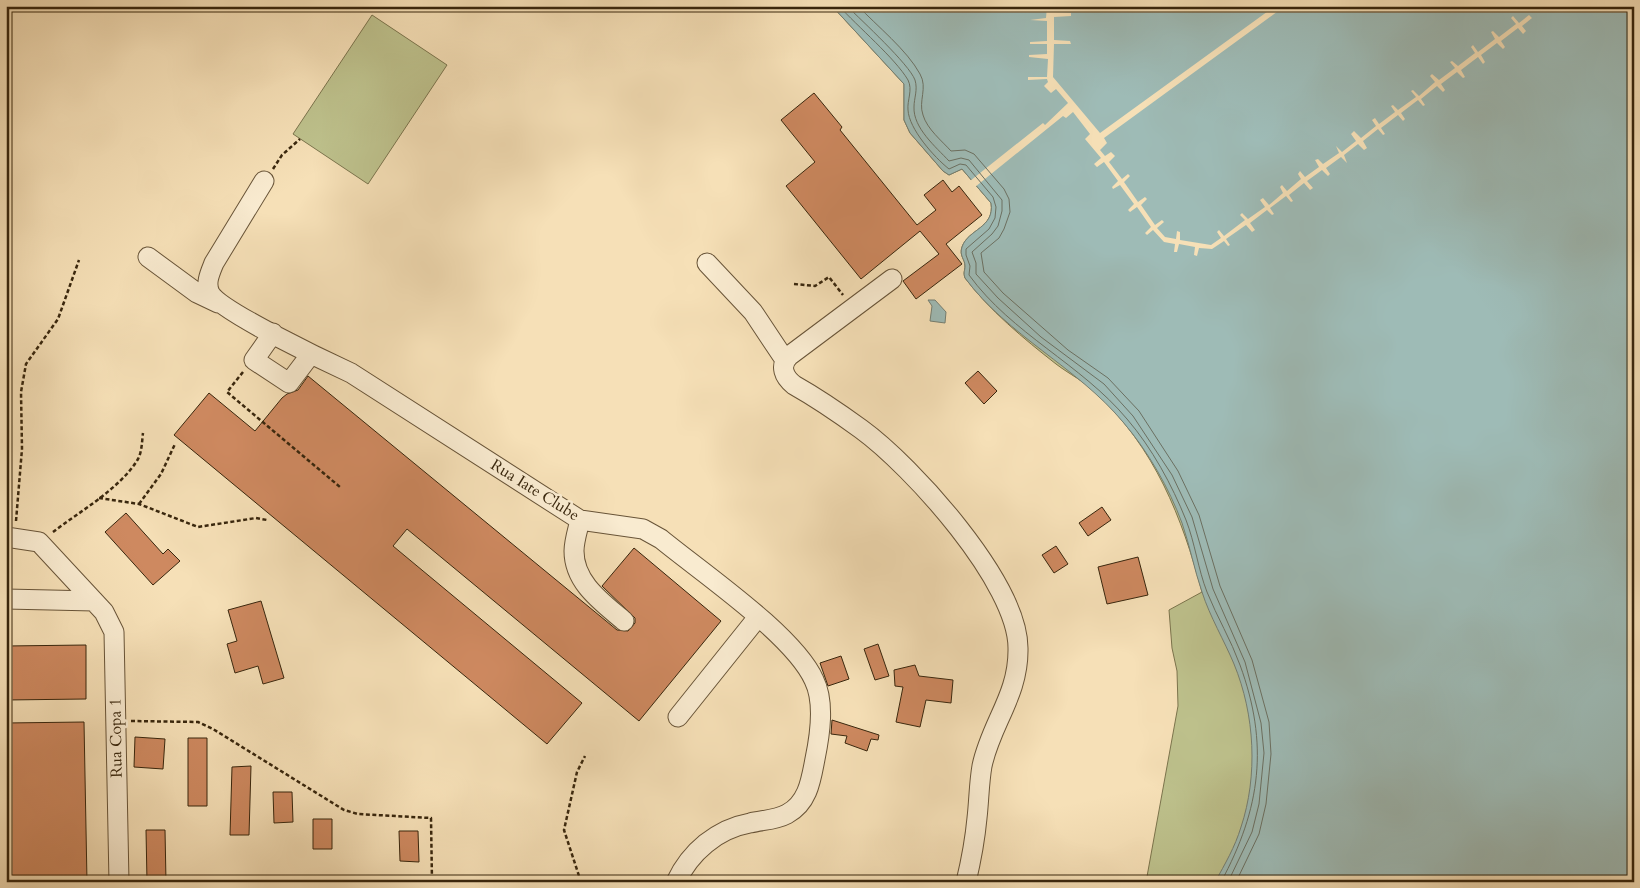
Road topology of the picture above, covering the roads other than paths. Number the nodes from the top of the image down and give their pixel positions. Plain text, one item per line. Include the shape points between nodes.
1 (264, 181) road end
2 (148, 257) dead end
3 (707, 263) dead end
4 (892, 279) dead end
5 (220, 304) junction
6 (273, 333) junction
7 (311, 354) junction
8 (785, 360) junction
9 (580, 520) junction
10 (10, 537) edge
11 (6, 599) edge
12 (94, 600) junction
13 (758, 618) junction
14 (624, 622) dead end
15 (678, 716) dead end
16 (119, 882) edge
17 (676, 882) edge
18 (966, 882) edge

1 - 5 street via 214,263 209,290
2 - 5 street, Rua Iate Clube via 197,293
3 - 8 street via 753,312
4 - 8 street
5 - 6 street, Rua Iate Clube
6 - 7 street, Rua Iate Clube
6 - 7 street via 254,360 288,383
7 - 9 street, Rua Iate Clube via 351,373
8 - 18 street via 783,370 787,379 861,429 908,472 973,545 1016,627 1017,668 1012,692 988,745 982,767
9 - 13 street, Rua Iate Clube via 643,529 661,539
9 - 14 street via 574,550 578,575
10 - 12 street, Rua Copa 1 via 39,542
11 - 12 street
12 - 16 street, Rua Copa 1 via 114,632
13 - 15 street
13 - 17 street, Rua Iate Clube via 792,649 815,680 820,710 810,784 805,797 787,814 748,823 714,837 689,859

